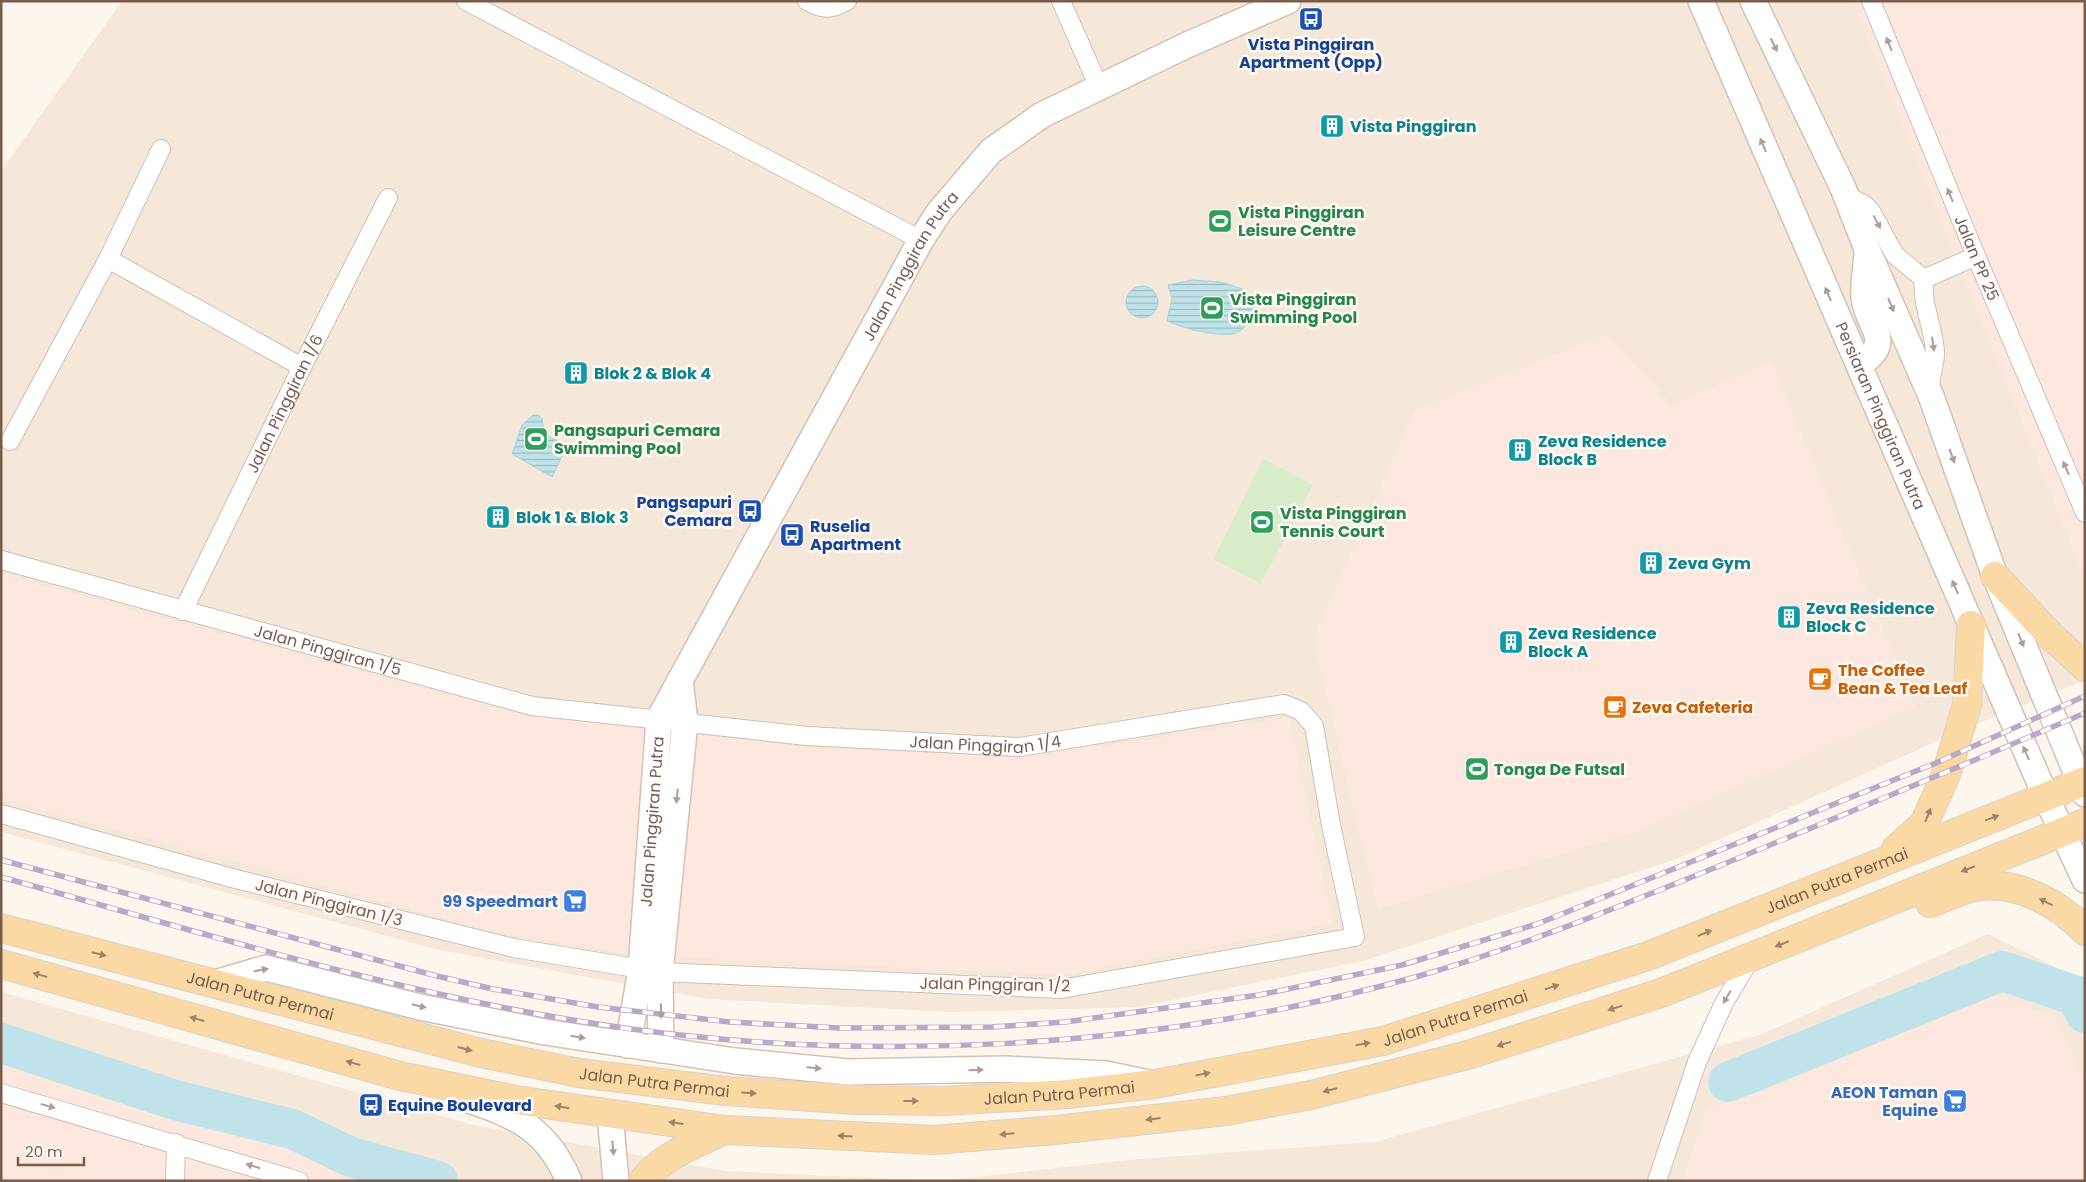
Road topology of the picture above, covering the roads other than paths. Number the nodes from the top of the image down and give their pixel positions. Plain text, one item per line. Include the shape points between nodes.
1 (466, 1) edge
2 (807, 1) edge
3 (847, 1) edge
4 (1061, 1) edge
5 (1288, 1) edge
6 (1701, 1) edge
7 (1753, 1) edge
8 (1871, 1) edge
9 (1099, 88) junction
10 (161, 150) dead end
11 (1843, 188) junction
12 (388, 198) dead end
13 (921, 240) junction
14 (1867, 249) junction
15 (1976, 256) junction
16 (108, 259) junction
17 (1924, 279) junction
18 (1858, 365) junction
19 (302, 367) junction
20 (1931, 396) junction
21 (10, 441) dead end
22 (2085, 514) edge
23 (1, 560) edge
24 (1996, 576) junction
25 (183, 611) junction
26 (1971, 625) junction
27 (2085, 666) edge
28 (680, 680) junction
29 (659, 719) junction
30 (685, 722) junction
31 (2083, 786) edge
32 (2046, 797) junction
33 (1, 814) edge
34 (2073, 827) edge
35 (1882, 861) junction
36 (2085, 880) edge
37 (1, 928) edge
38 (1814, 931) junction
39 (2085, 931) edge
40 (1355, 937) joint
41 (1752, 956) junction
42 (1, 964) edge
43 (651, 970) junction
44 (215, 984) junction
45 (628, 1045) junction
46 (661, 1050) junction
47 (579, 1073) junction
48 (400, 1076) junction
49 (1155, 1084) junction
50 (1, 1092) edge
51 (610, 1114) junction
52 (725, 1130) junction
53 (176, 1143) junction
54 (175, 1181) edge
55 (299, 1181) edge
56 (569, 1181) edge
57 (616, 1181) edge
58 (643, 1181) edge
59 (1657, 1181) edge

1 - 13 street
2 - 3 street via 819,8 836,7
4 - 9 street
5 - 9 street, Jalan Pinggiran Putra
18 -> 6 street, Persiaran Pinggiran Putra
7 -> 11 street
15 -> 8 street, Jalan PP 25
9 - 13 street, Jalan Pinggiran Putra via 1042,115 991,152 939,212
10 - 16 street
11 - 14 street
11 -> 17 street via 1872,213 1895,255
12 - 19 street, Jalan Pinggiran 1/6
13 - 28 street, Jalan Pinggiran Putra
14 - 18 street via 1864,298 1878,338 1877,350 1872,357
14 -> 20 street
15 - 17 street
22 -> 15 street, Jalan PP 25
16 - 19 street
16 - 21 street
17 -> 20 street via 1924,301 1935,352 1929,378
26 -> 18 street, Persiaran Pinggiran Putra
19 - 25 street, Jalan Pinggiran 1/6
20 -> 24 street
23 - 25 street, Jalan Pinggiran 1/5
24 - 27 main road via 2051,636
24 -> 31 street
25 - 29 street, Jalan Pinggiran 1/5 via 532,706
32 -> 26 street, Persiaran Pinggiran Putra
35 -> 26 main road via 1924,824 1947,772 1967,705
28 - 29 street, Jalan Pinggiran Putra
28 - 30 street, Jalan Pinggiran Putra
29 - 30 street, Jalan Pinggiran 1/5
29 - 43 street, Jalan Pinggiran Putra
30 - 40 street, Jalan Pinggiran 1/4 via 807,736 1020,747 1284,704 1301,712 1314,726
30 -> 43 street, Jalan Pinggiran Putra
31 - 32 main road, Jalan Putra Permai
32 - 34 street, Persiaran Pinggiran Putra
35 -> 32 main road, Jalan Putra Permai
33 - 43 street, Jalan Pinggiran 1/3 via 232,878 514,948
34 - 36 street, Persiaran Pinggiran Putra
34 -> 38 main road
49 -> 35 main road, Jalan Putra Permai via 1384,1041 1648,956
37 -> 44 main road, Jalan Putra Permai
39 -> 38 main road via 2072,917 2047,901 2011,887 1980,886 1853,930
38 -> 41 main road
40 - 43 street, Jalan Pinggiran 1/2 via 1061,988
41 -> 52 main road via 1661,993 1471,1054 1311,1095 1226,1111 934,1140
41 -> 59 street via 1724,1003 1696,1062
48 -> 42 main road
43 - 45 street
43 -> 46 street
44 -> 45 street via 266,968 420,1007
44 -> 47 main road, Jalan Putra Permai via 481,1053
45 - 46 street
46 -> 49 street via 848,1072 1005,1069 1106,1074
47 -> 49 main road, Jalan Putra Permai via 726,1091 855,1100 953,1100 1067,1094
47 - 51 main road via 600,1090 608,1102
51 -> 48 main road via 516,1100
48 - 56 street via 510,1114 540,1134
50 -> 53 street
52 -> 51 main road
51 -> 57 street
52 - 58 main road via 676,1154 650,1172
53 - 54 street
55 -> 53 street

